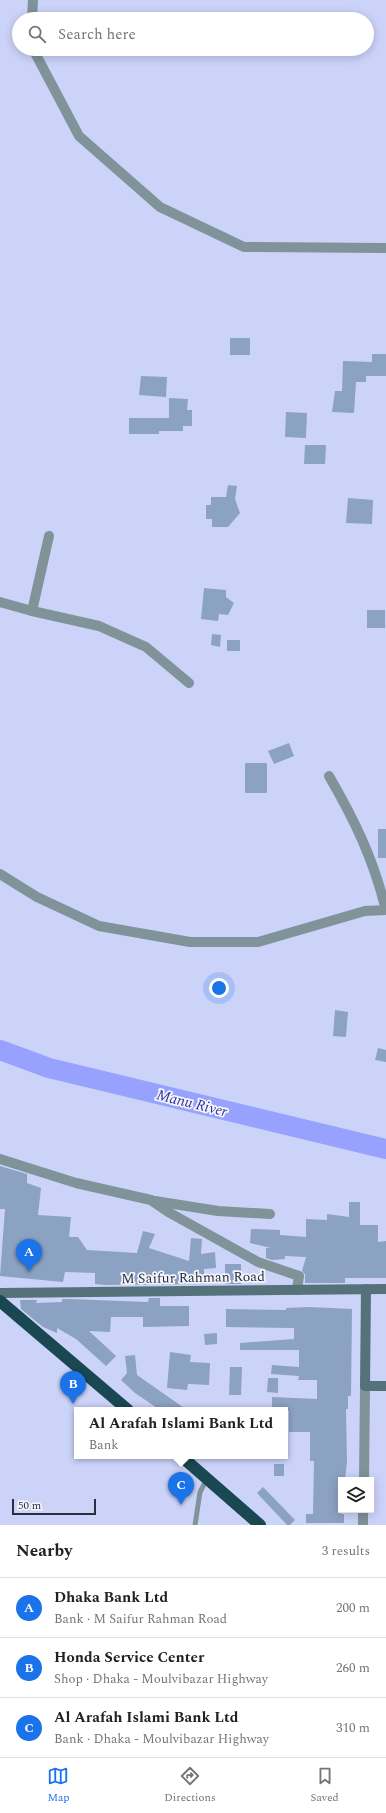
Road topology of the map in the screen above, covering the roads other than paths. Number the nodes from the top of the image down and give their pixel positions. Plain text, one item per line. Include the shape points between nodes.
1 (33, 0) edge
2 (32, 12) edge
3 (37, 56) edge
4 (386, 248) edge
5 (49, 536) dead end
6 (0, 602) edge
7 (32, 611) junction
8 (189, 683) dead end
9 (329, 776) dead end
10 (0, 874) edge
11 (386, 910) edge
12 (0, 1159) edge
13 (151, 1200) junction
14 (270, 1214) dead end
15 (366, 1289) junction
16 (386, 1289) edge
17 (297, 1290) junction
18 (0, 1293) edge
19 (0, 1301) edge
20 (365, 1386) junction
21 (386, 1386) edge
22 (124, 1407) edge
23 (184, 1459) edge
24 (364, 1477) edge
25 (207, 1479) junction
26 (363, 1513) edge
27 (195, 1525) edge
28 (260, 1525) edge
29 (363, 1525) edge

1 - 2 street
3 - 4 street via 79,136 160,207 244,247
5 - 7 street
6 - 7 street
7 - 8 street via 99,626 146,647
9 - 11 street via 352,816 373,862
10 - 11 street via 37,897 99,926 190,942 258,942 365,911
12 - 13 street via 76,1182
13 - 14 street via 218,1211
13 - 17 street via 258,1262 299,1276
15 - 16 main road, M Saifur Rahman Road
15 - 17 main road, M Saifur Rahman Road
15 - 20 main road
17 - 18 main road, M Saifur Rahman Road
19 - 22 highway
20 - 21 main road
20 - 24 street
23 - 25 highway
25 - 27 lane via 200,1492
25 - 28 highway
26 - 29 street

